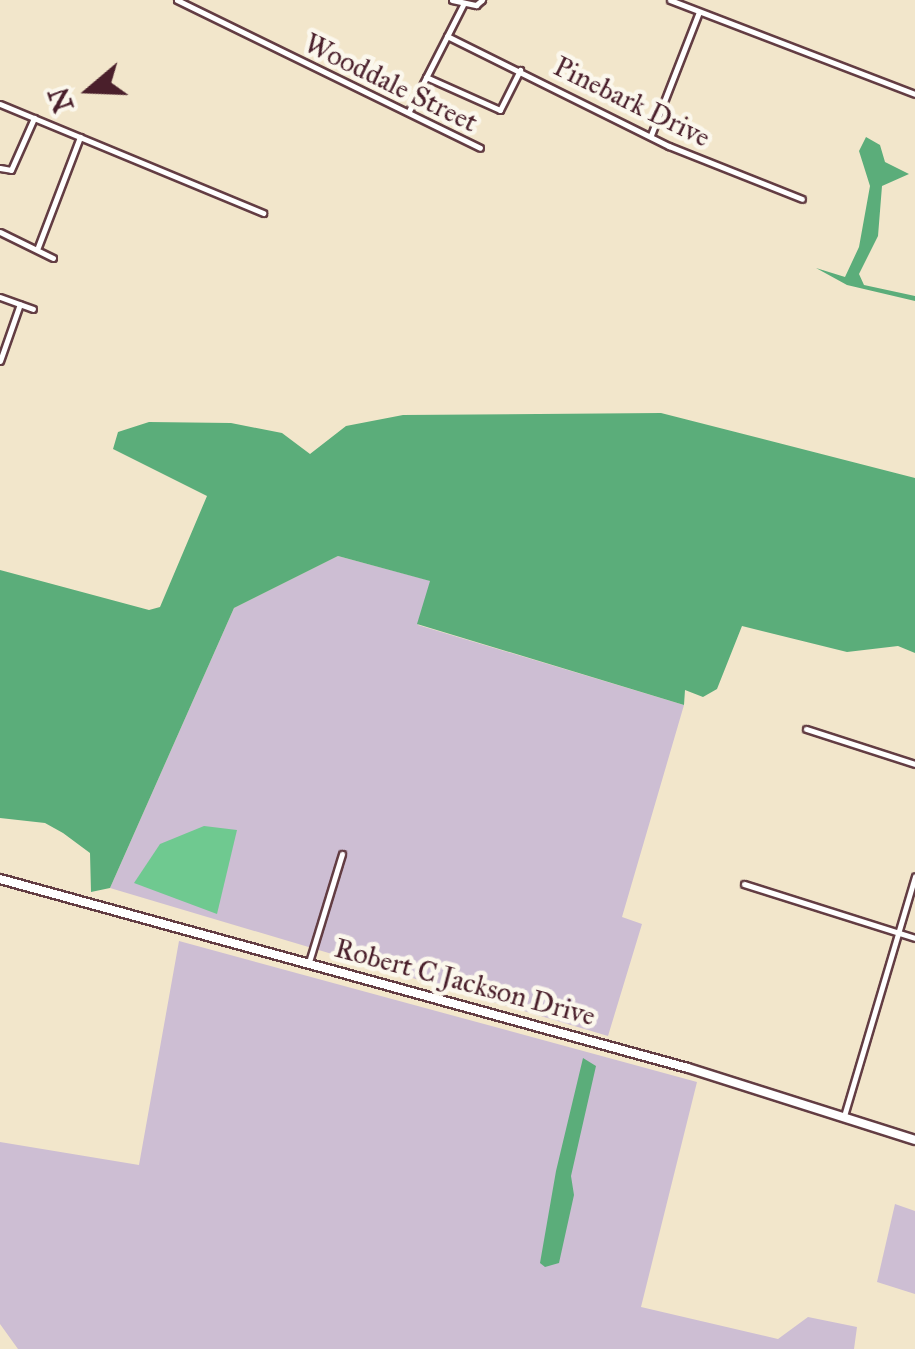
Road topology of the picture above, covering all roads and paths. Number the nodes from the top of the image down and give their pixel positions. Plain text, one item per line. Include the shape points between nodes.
1 (177, 0) edge
2 (452, 0) edge
3 (482, 0) edge
4 (670, 0) edge
5 (463, 4) junction
6 (699, 12) junction
7 (447, 36) junction
8 (520, 70) junction
9 (426, 77) junction
10 (915, 94) edge
11 (0, 104) edge
12 (408, 112) junction
13 (34, 118) junction
14 (651, 135) junction
15 (80, 138) junction
16 (480, 148) dead end
17 (0, 168) edge
18 (802, 199) dead end
19 (263, 213) dead end
20 (0, 232) edge
21 (38, 248) junction
22 (53, 258) dead end
23 (0, 297) edge
24 (20, 304) junction
25 (33, 309) dead end
26 (0, 362) edge
27 (806, 729) dead end
28 (915, 764) edge
29 (342, 854) dead end
30 (915, 876) edge
31 (0, 878) edge
32 (744, 884) dead end
33 (900, 933) junction
34 (915, 938) edge
35 (309, 962) junction
36 (843, 1119) junction
37 (915, 1140) edge

1 - 12 street, Wooddale Street
2 - 5 street
3 - 5 street
4 - 6 street
5 - 7 street
6 - 10 street
6 - 14 street
7 - 8 street, Pinebark Drive
7 - 9 street
8 - 9 street via 500,110
8 - 14 street, Pinebark Drive
9 - 12 street
11 - 13 street
12 - 16 street, Wooddale Street
13 - 15 street
13 - 17 street via 11,170
14 - 18 street, Pinebark Drive
15 - 19 street
15 - 21 street
20 - 21 street
21 - 22 street
23 - 24 street
24 - 25 street
24 - 26 street
27 - 28 street
29 - 35 street
30 - 33 street
31 - 35 main road, Robert C Jackson Drive
32 - 33 street
33 - 34 street
33 - 36 street
35 - 36 main road, Robert C Jackson Drive via 688,1068
36 - 37 main road, Robert C Jackson Drive

